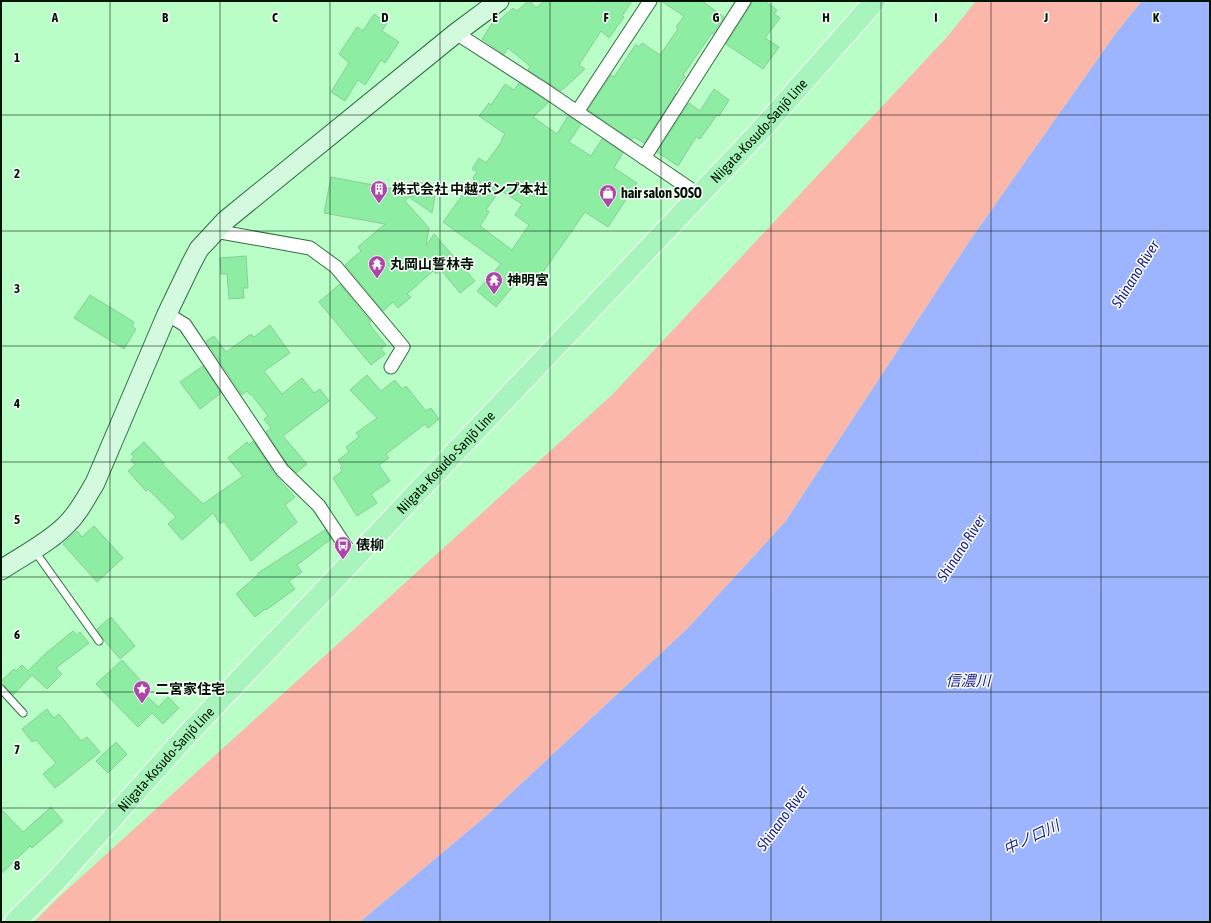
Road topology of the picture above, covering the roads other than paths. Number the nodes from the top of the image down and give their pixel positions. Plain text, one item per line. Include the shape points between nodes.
1 (498, 1) edge
2 (650, 1) edge
3 (744, 1) edge
4 (875, 1) edge
5 (456, 33) junction
6 (577, 112) junction
7 (644, 158) junction
8 (699, 195) junction
9 (215, 231) junction
10 (167, 314) junction
11 (391, 368) dead end
12 (33, 549) junction
13 (354, 559) junction
14 (1, 570) edge
15 (99, 641) dead end
16 (1, 689) edge
17 (23, 713) dead end
18 (15, 922) edge

1 - 5 street
2 - 6 street
3 - 7 street
4 - 8 main road, Niigata-Kosudo-Sanjō Line via 761,130
5 - 6 street
5 - 9 street
6 - 7 street
7 - 8 street
8 - 13 main road, Niigata-Kosudo-Sanjō Line
9 - 10 street via 199,249
9 - 11 street via 310,248 336,267 403,347
10 - 12 street via 85,501 66,526
10 - 13 street via 185,325 282,470 319,506
12 - 14 street
12 - 15 lane
13 - 18 main road, Niigata-Kosudo-Sanjō Line
16 - 17 lane

